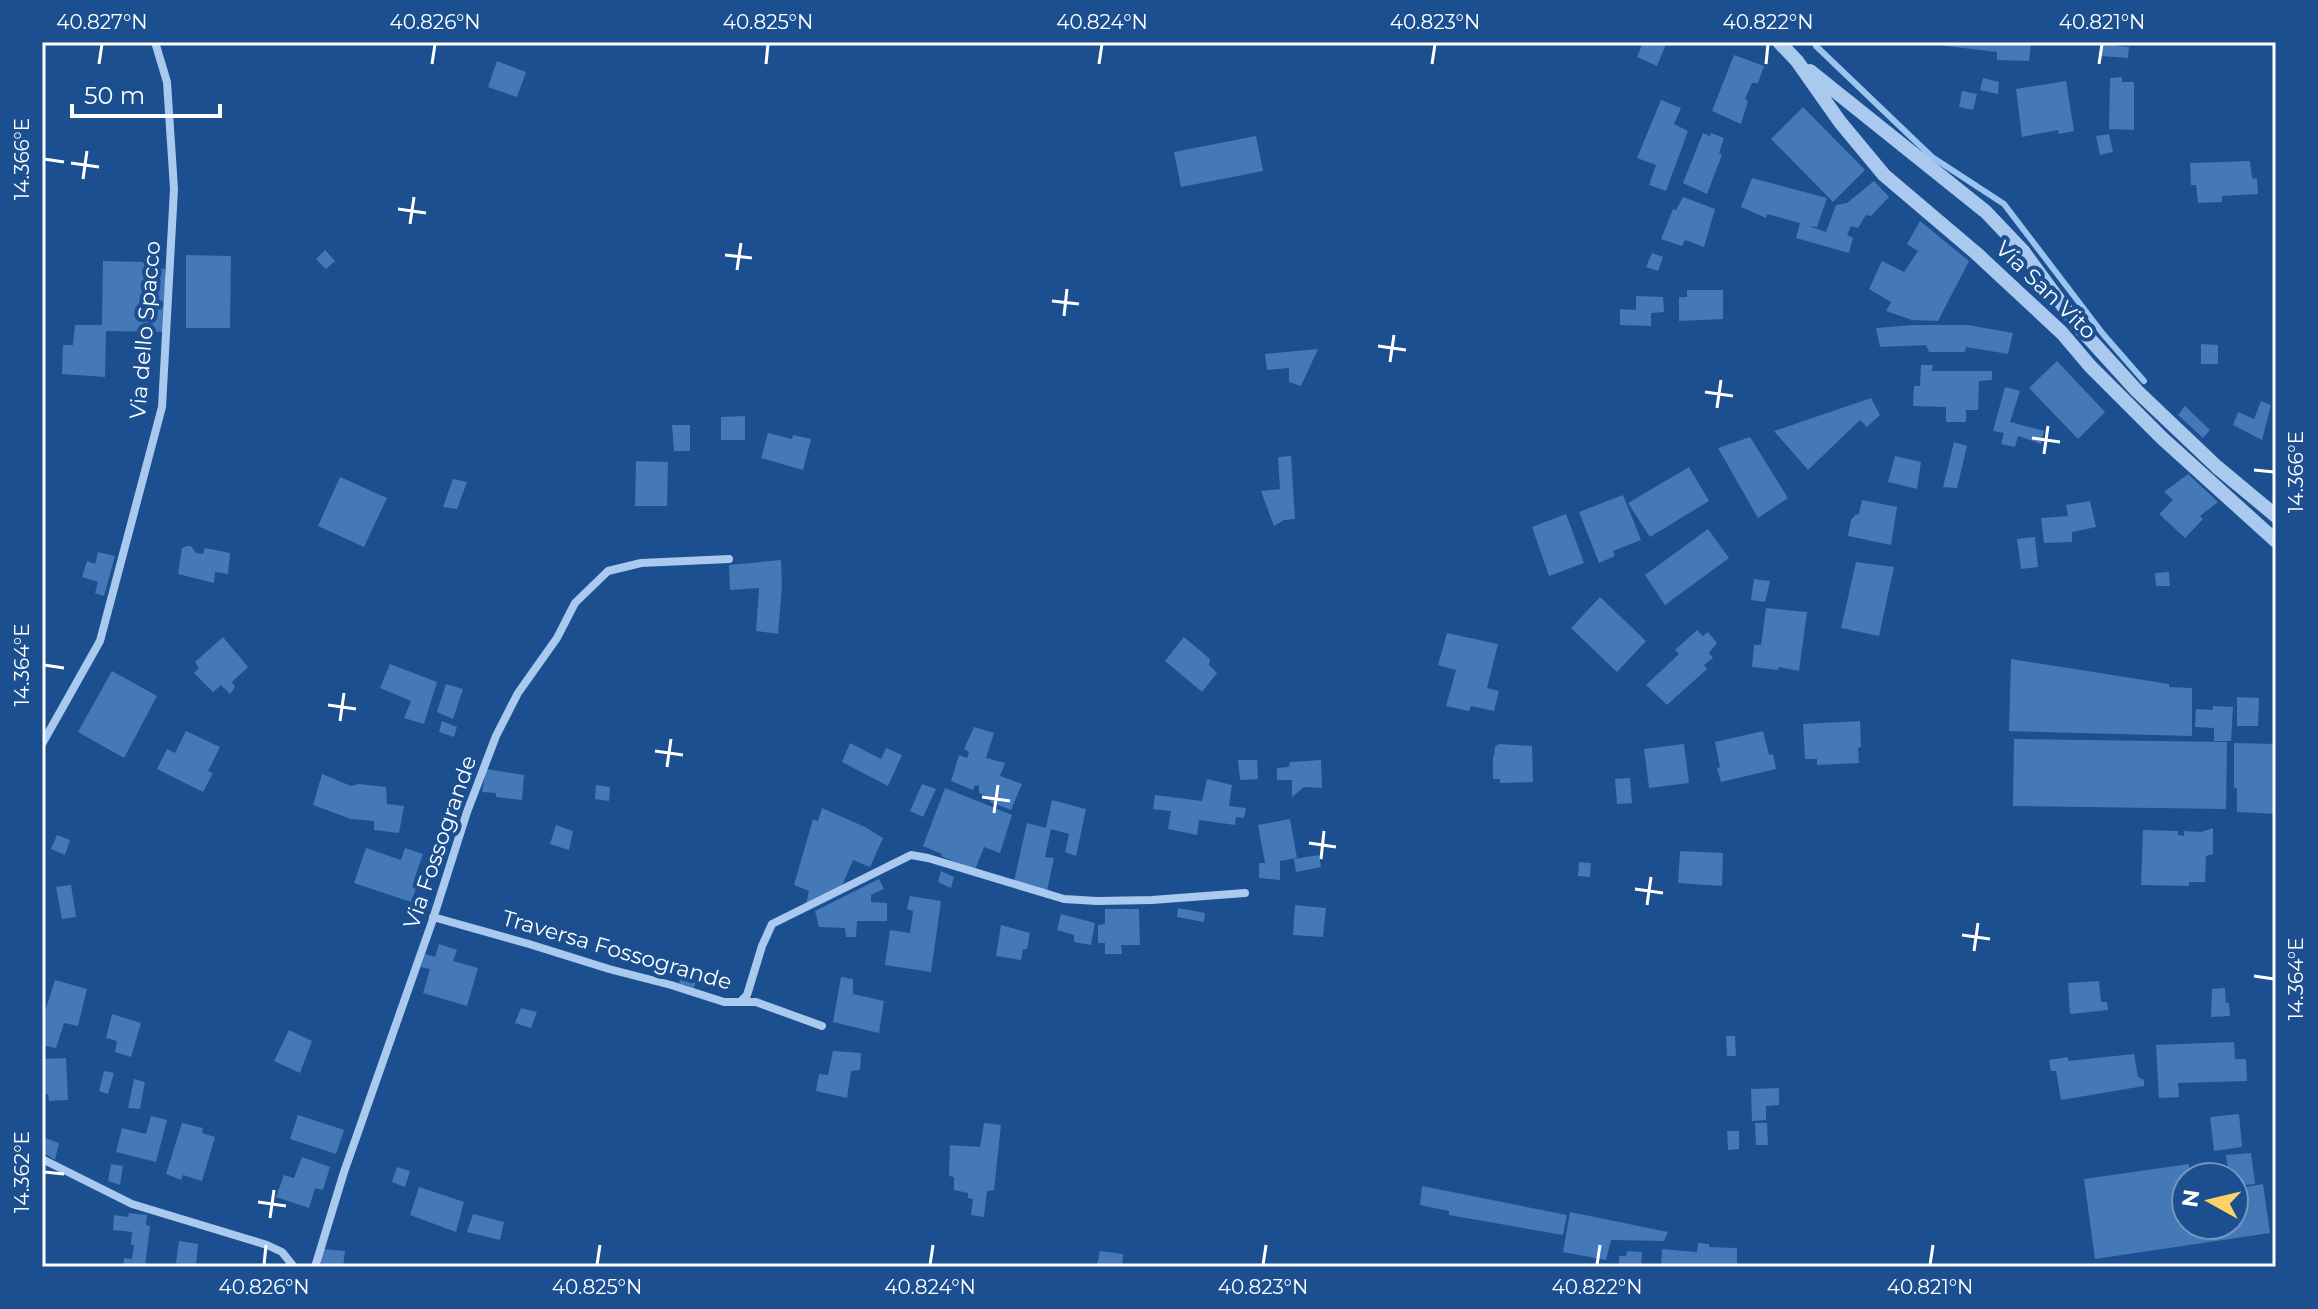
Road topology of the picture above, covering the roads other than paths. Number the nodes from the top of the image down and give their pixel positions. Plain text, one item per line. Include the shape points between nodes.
1 (155, 42) edge
2 (1779, 42) edge
3 (1797, 61) junction
4 (2276, 516) edge
5 (2276, 541) edge
6 (729, 559) dead end
7 (42, 744) edge
8 (1245, 893) dead end
9 (433, 917) junction
10 (740, 1002) junction
11 (822, 1026) dead end
12 (42, 1159) edge
13 (294, 1267) edge
14 (315, 1267) edge

1 - 7 street, Via dello Spacco via 167,82 174,189 162,407 100,641
2 - 3 street, Via San Vito
3 - 4 street, Via San Vito via 1986,212 2137,391
3 - 5 street, Via San Vito via 1884,175 2062,333 2162,438
6 - 9 street, Via Fossogrande via 641,563 608,571 575,603 496,736
8 - 10 street, Traversa Fossogrande via 1064,899 911,855 772,924
9 - 10 street, Traversa Fossogrande via 724,1002
9 - 14 street, Via Fossogrande
10 - 11 street via 756,1002
12 - 13 street via 132,1204 267,1245 282,1252

